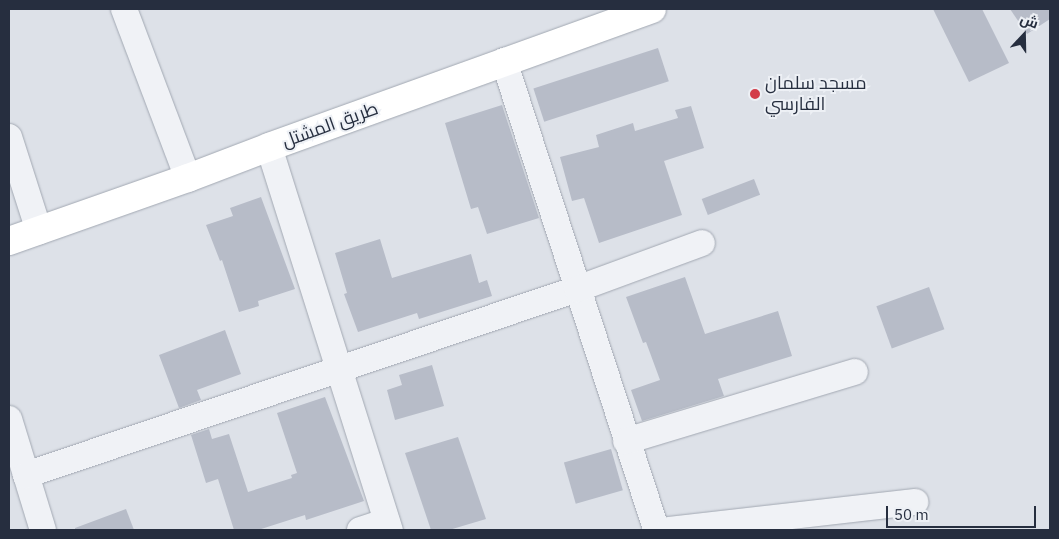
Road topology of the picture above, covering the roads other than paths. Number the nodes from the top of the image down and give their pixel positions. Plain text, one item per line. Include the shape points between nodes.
1 (124, 9) edge
2 (652, 9) edge
3 (504, 62) junction
4 (9, 138) edge
5 (269, 147) junction
6 (188, 178) junction
7 (39, 230) junction
8 (9, 242) edge
9 (702, 243) dead end
10 (577, 289) junction
11 (339, 370) junction
12 (855, 372) dead end
13 (9, 419) edge
14 (626, 441) junction
15 (26, 475) junction
16 (916, 502) dead end
17 (838, 520) edge
18 (388, 526) edge
19 (43, 530) edge
20 (360, 530) edge
21 (656, 530) edge
22 (669, 530) edge

1 - 6 street
2 - 3 main road, طريق المشتل
3 - 5 main road, طريق المشتل
3 - 10 street
4 - 7 street
5 - 6 main road, طريق المشتل
5 - 11 street
6 - 7 main road, طريق المشتل
7 - 8 main road, طريق المشتل
9 - 10 street
10 - 11 street
10 - 14 street
11 - 15 street
11 - 18 street
12 - 14 street
13 - 15 street
14 - 21 street
15 - 19 street
16 - 17 street
17 - 22 street
18 - 20 street

